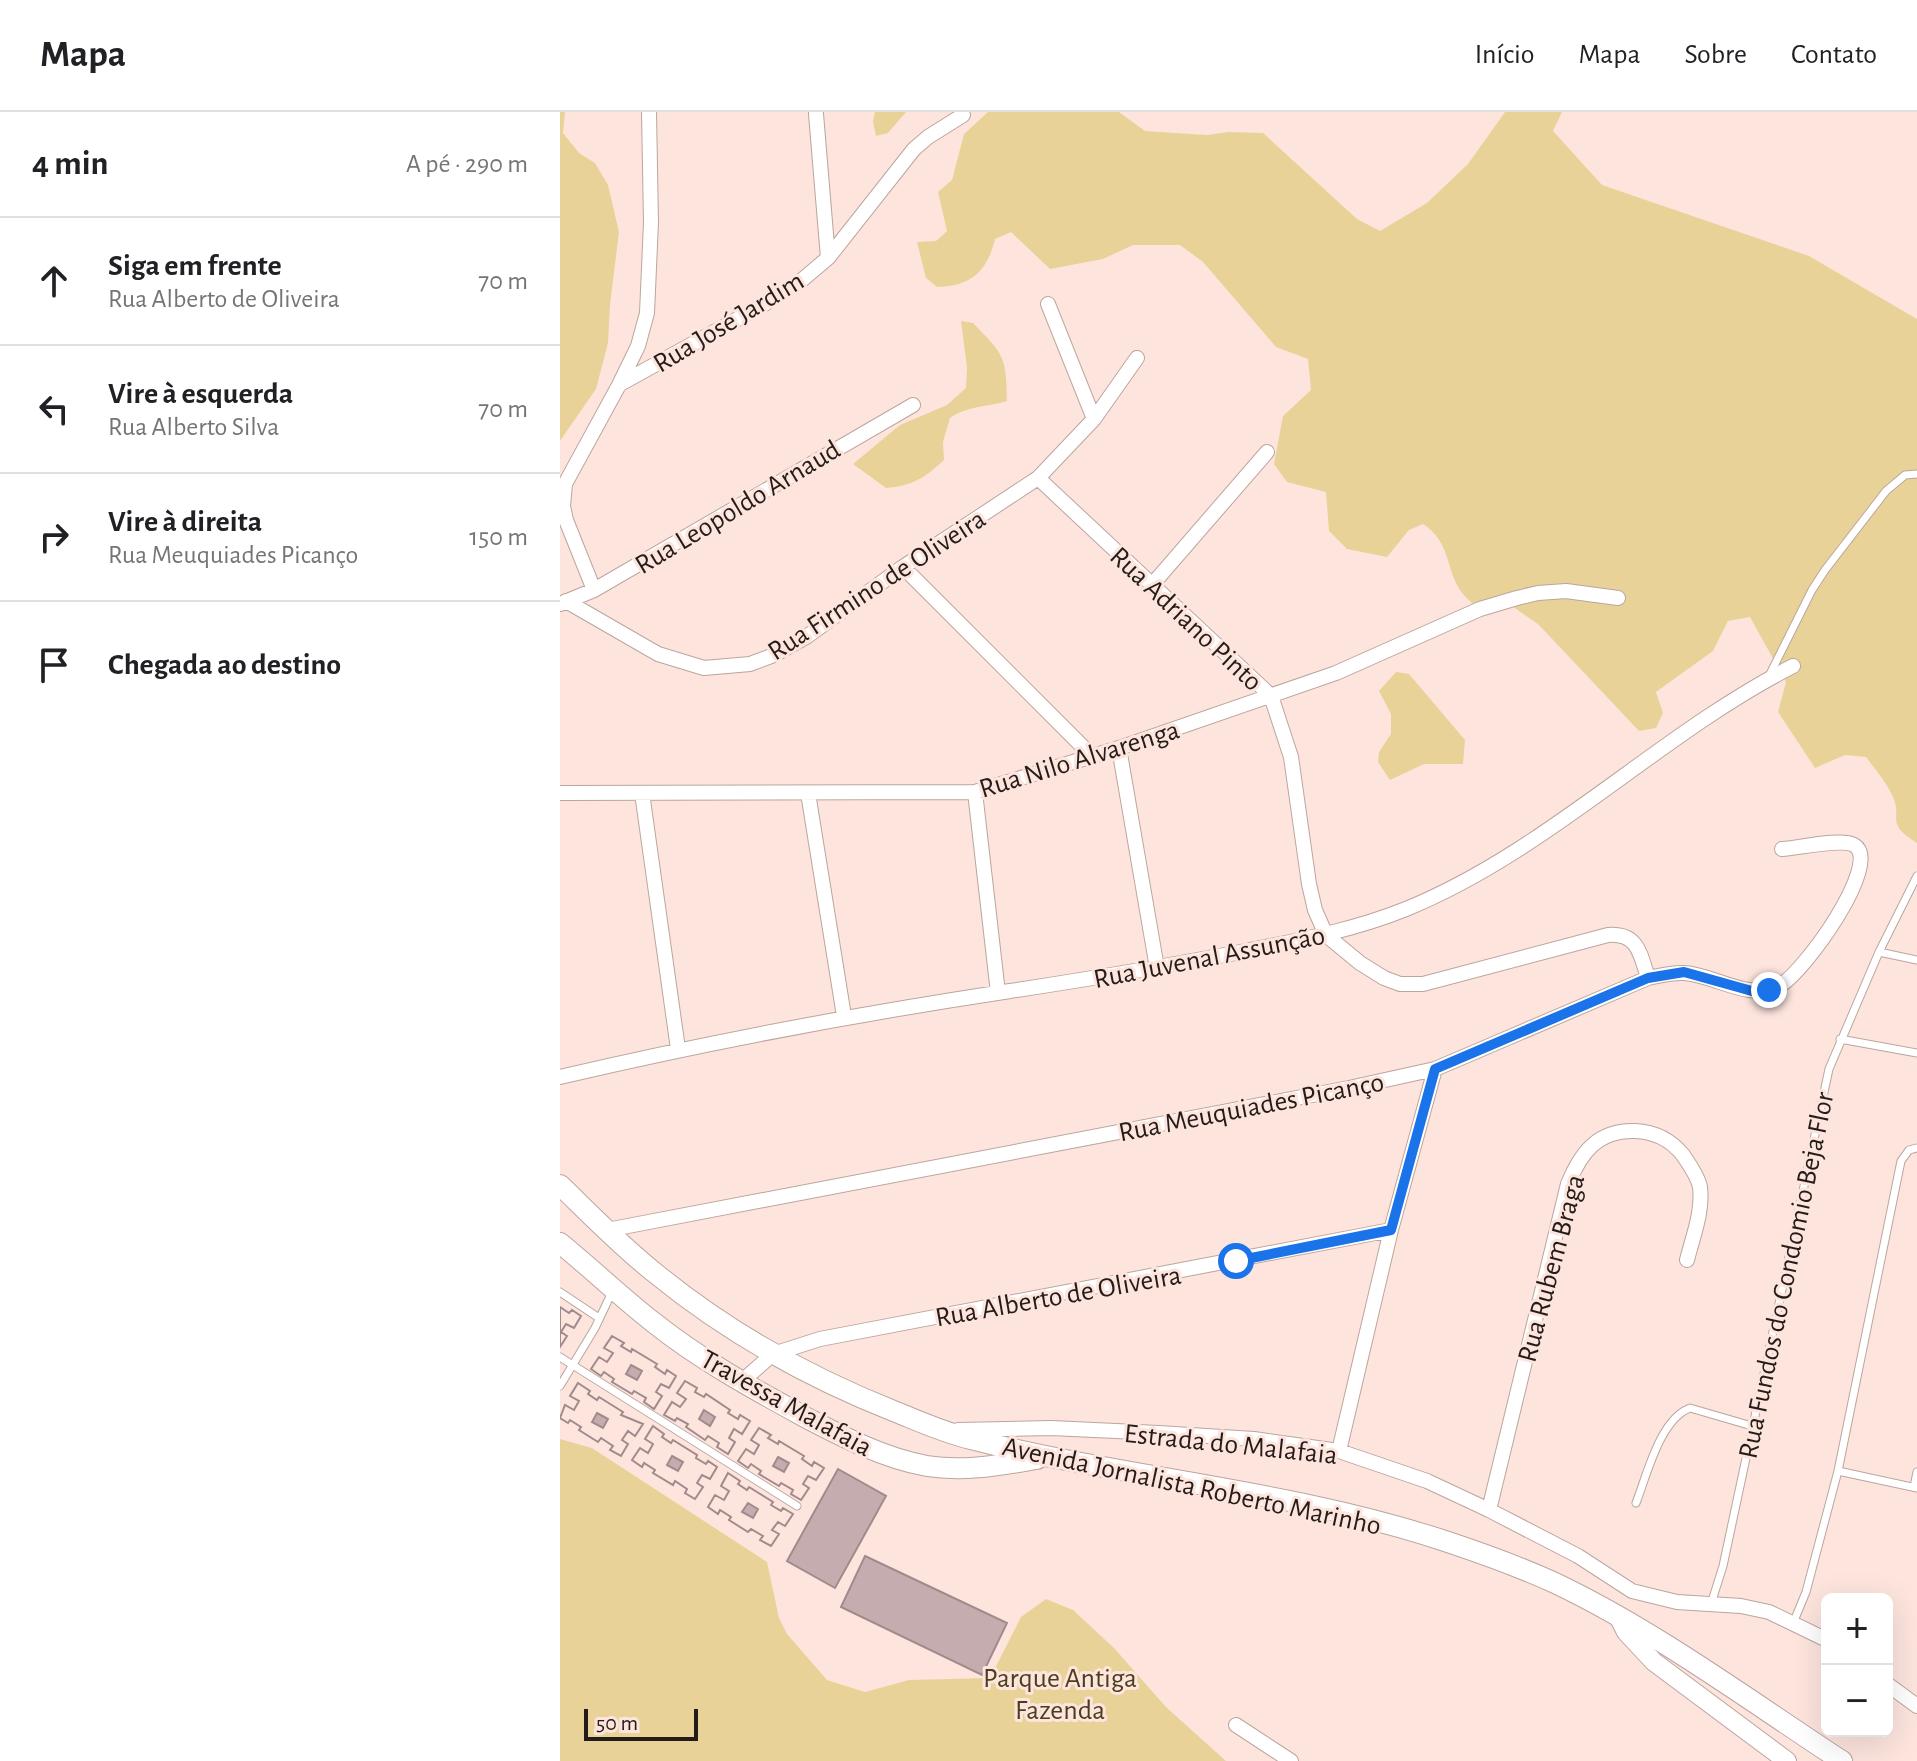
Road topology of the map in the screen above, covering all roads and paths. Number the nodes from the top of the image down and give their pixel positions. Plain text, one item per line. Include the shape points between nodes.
1 (649, 112) edge
2 (816, 114) edge
3 (963, 115) dead end
4 (828, 258) junction
5 (1048, 304) dead end
6 (1137, 358) dead end
7 (619, 385) junction
8 (913, 405) dead end
9 (1094, 419) junction
10 (1267, 452) dead end
11 (1917, 474) edge
12 (1038, 478) junction
13 (903, 567) junction
14 (1151, 586) junction
15 (594, 590) junction
16 (1618, 598) dead end
17 (563, 602) edge
18 (1793, 666) dead end
19 (1768, 678) junction
20 (1271, 696) junction
21 (1119, 748) junction
22 (1091, 755) junction
23 (975, 792) junction
24 (560, 793) edge
25 (642, 793) junction
26 (808, 793) junction
27 (1782, 849) dead end
28 (1917, 876) edge
29 (1326, 935) junction
30 (1879, 952) junction
31 (1917, 960) edge
32 (1157, 968) junction
33 (1648, 978) junction
34 (998, 993) junction
35 (844, 1016) junction
36 (1840, 1039) junction
37 (678, 1049) junction
38 (1917, 1053) edge
39 (1435, 1069) junction
40 (560, 1077) edge
41 (1917, 1148) edge
42 (560, 1185) edge
43 (607, 1230) junction
44 (1391, 1230) junction
45 (560, 1243) edge
46 (1687, 1260) dead end
47 (614, 1288) junction
48 (560, 1292) edge
49 (599, 1318) junction
50 (773, 1354) junction
51 (560, 1357) edge
52 (573, 1365) junction
53 (741, 1382) junction
54 (560, 1386) edge
55 (1752, 1426) junction
56 (941, 1430) junction
57 (1339, 1451) junction
58 (1049, 1457) junction
59 (1838, 1471) junction
60 (1917, 1472) edge
61 (1915, 1487) edge
62 (1636, 1503) dead end
63 (797, 1506) dead end
64 (1489, 1510) junction
65 (1632, 1591) junction
66 (1711, 1604) junction
67 (1619, 1618) junction
68 (1794, 1621) junction
69 (1821, 1637) edge
70 (1893, 1688) edge
71 (1917, 1706) edge
72 (1236, 1725) dead end
73 (1291, 1761) edge
74 (1787, 1761) edge
75 (1842, 1761) edge

1 - 7 street via 647,313
2 - 4 street
3 - 4 street, Rua José Jardim via 914,149
4 - 7 street, Rua José Jardim via 763,305
5 - 9 street
6 - 9 street, Rua Firmino de Oliveira
7 - 15 street via 565,484 566,520
8 - 15 street, Rua Leopoldo Arnaud
9 - 12 street, Rua Firmino de Oliveira
10 - 14 street
11 - 19 lane via 1905,475 1886,491 1825,570
12 - 13 street, Rua Firmino de Oliveira
12 - 14 street, Rua Adriano Pinto
13 - 17 street, Rua Firmino de Oliveira via 806,637 750,664 704,668 658,654
13 - 22 street
14 - 20 street, Rua Adriano Pinto
15 - 17 street, Rua Leopoldo Arnaud
16 - 20 street, Rua Nilo Alvarenga via 1538,593 1480,609
18 - 19 street, Rua Juvenal Assunção
19 - 29 street, Rua Juvenal Assunção via 1507,856 1404,910
20 - 21 street, Rua Nilo Alvarenga
20 - 29 street, Rua Adriano Pinto via 1291,757 1309,884
21 - 22 street, Rua Nilo Alvarenga
21 - 32 street
22 - 23 street, Rua Nilo Alvarenga
23 - 26 street, Rua Nilo Alvarenga
23 - 34 street
24 - 25 street, Rua Nilo Alvarenga
25 - 26 street, Rua Nilo Alvarenga
25 - 37 street
26 - 35 street
27 - 33 street, Rua Meuquiades Picanço via 1846,842 1862,852 1859,872 1807,961 1769,990 1752,991 1684,972
28 - 30 lane, Rua Fundos do Condomio Beja Flor
29 - 32 street, Rua Juvenal Assunção
29 - 33 street via 1384,978 1423,984 1622,934 1639,951
30 - 31 lane
30 - 36 lane, Rua Fundos do Condomio Beja Flor
32 - 34 street, Rua Juvenal Assunção
33 - 39 street, Rua Meuquiades Picanço
34 - 35 street, Rua Juvenal Assunção
35 - 37 street, Rua Juvenal Assunção
36 - 38 lane
36 - 55 lane, Rua Fundos do Condomio Beja Flor via 1829,1069
37 - 40 street, Rua Juvenal Assunção
39 - 43 street, Rua Meuquiades Picanço
39 - 44 street
41 - 59 lane via 1901,1161
42 - 43 main road, Avenida Jornalista Roberto Marinho
43 - 50 main road, Avenida Jornalista Roberto Marinho via 690,1300
44 - 50 street, Rua Alberto de Oliveira via 820,1339
44 - 57 street
45 - 47 main road, Travessa Malafaia
46 - 64 street, Rua Rubem Braga via 1700,1214 1700,1185 1674,1144 1650,1132 1617,1131 1586,1150 1568,1184
47 - 49 lane
47 - 53 main road, Travessa Malafaia via 654,1323
48 - 49 lane
49 - 52 lane
50 - 53 street
50 - 56 main road, Avenida Jornalista Roberto Marinho via 854,1396
51 - 52 lane
52 - 54 lane
52 - 63 lane
53 - 58 main road, Travessa Malafaia via 844,1438 926,1466 987,1467
55 - 62 lane via 1690,1408 1682,1411 1665,1430
55 - 66 lane, Rua Fundos do Condomio Beja Flor
56 - 57 street, Estrada do Malafaia via 1159,1433
56 - 58 main road, Avenida Jornalista Roberto Marinho
57 - 64 street, Estrada do Malafaia via 1427,1481
58 - 67 main road, Avenida Jornalista Roberto Marinho via 1399,1528 1508,1564
59 - 61 lane
59 - 68 lane
60 - 61 lane
64 - 65 street, Estrada do Malafaia
65 - 66 street, Estrada do Malafaia
65 - 67 street
66 - 68 street, Estrada do Malafaia via 1741,1606
67 - 74 street via 1654,1662
67 - 75 main road, Avenida Jornalista Roberto Marinho
68 - 69 street, Estrada do Malafaia
70 - 71 street
72 - 73 street

